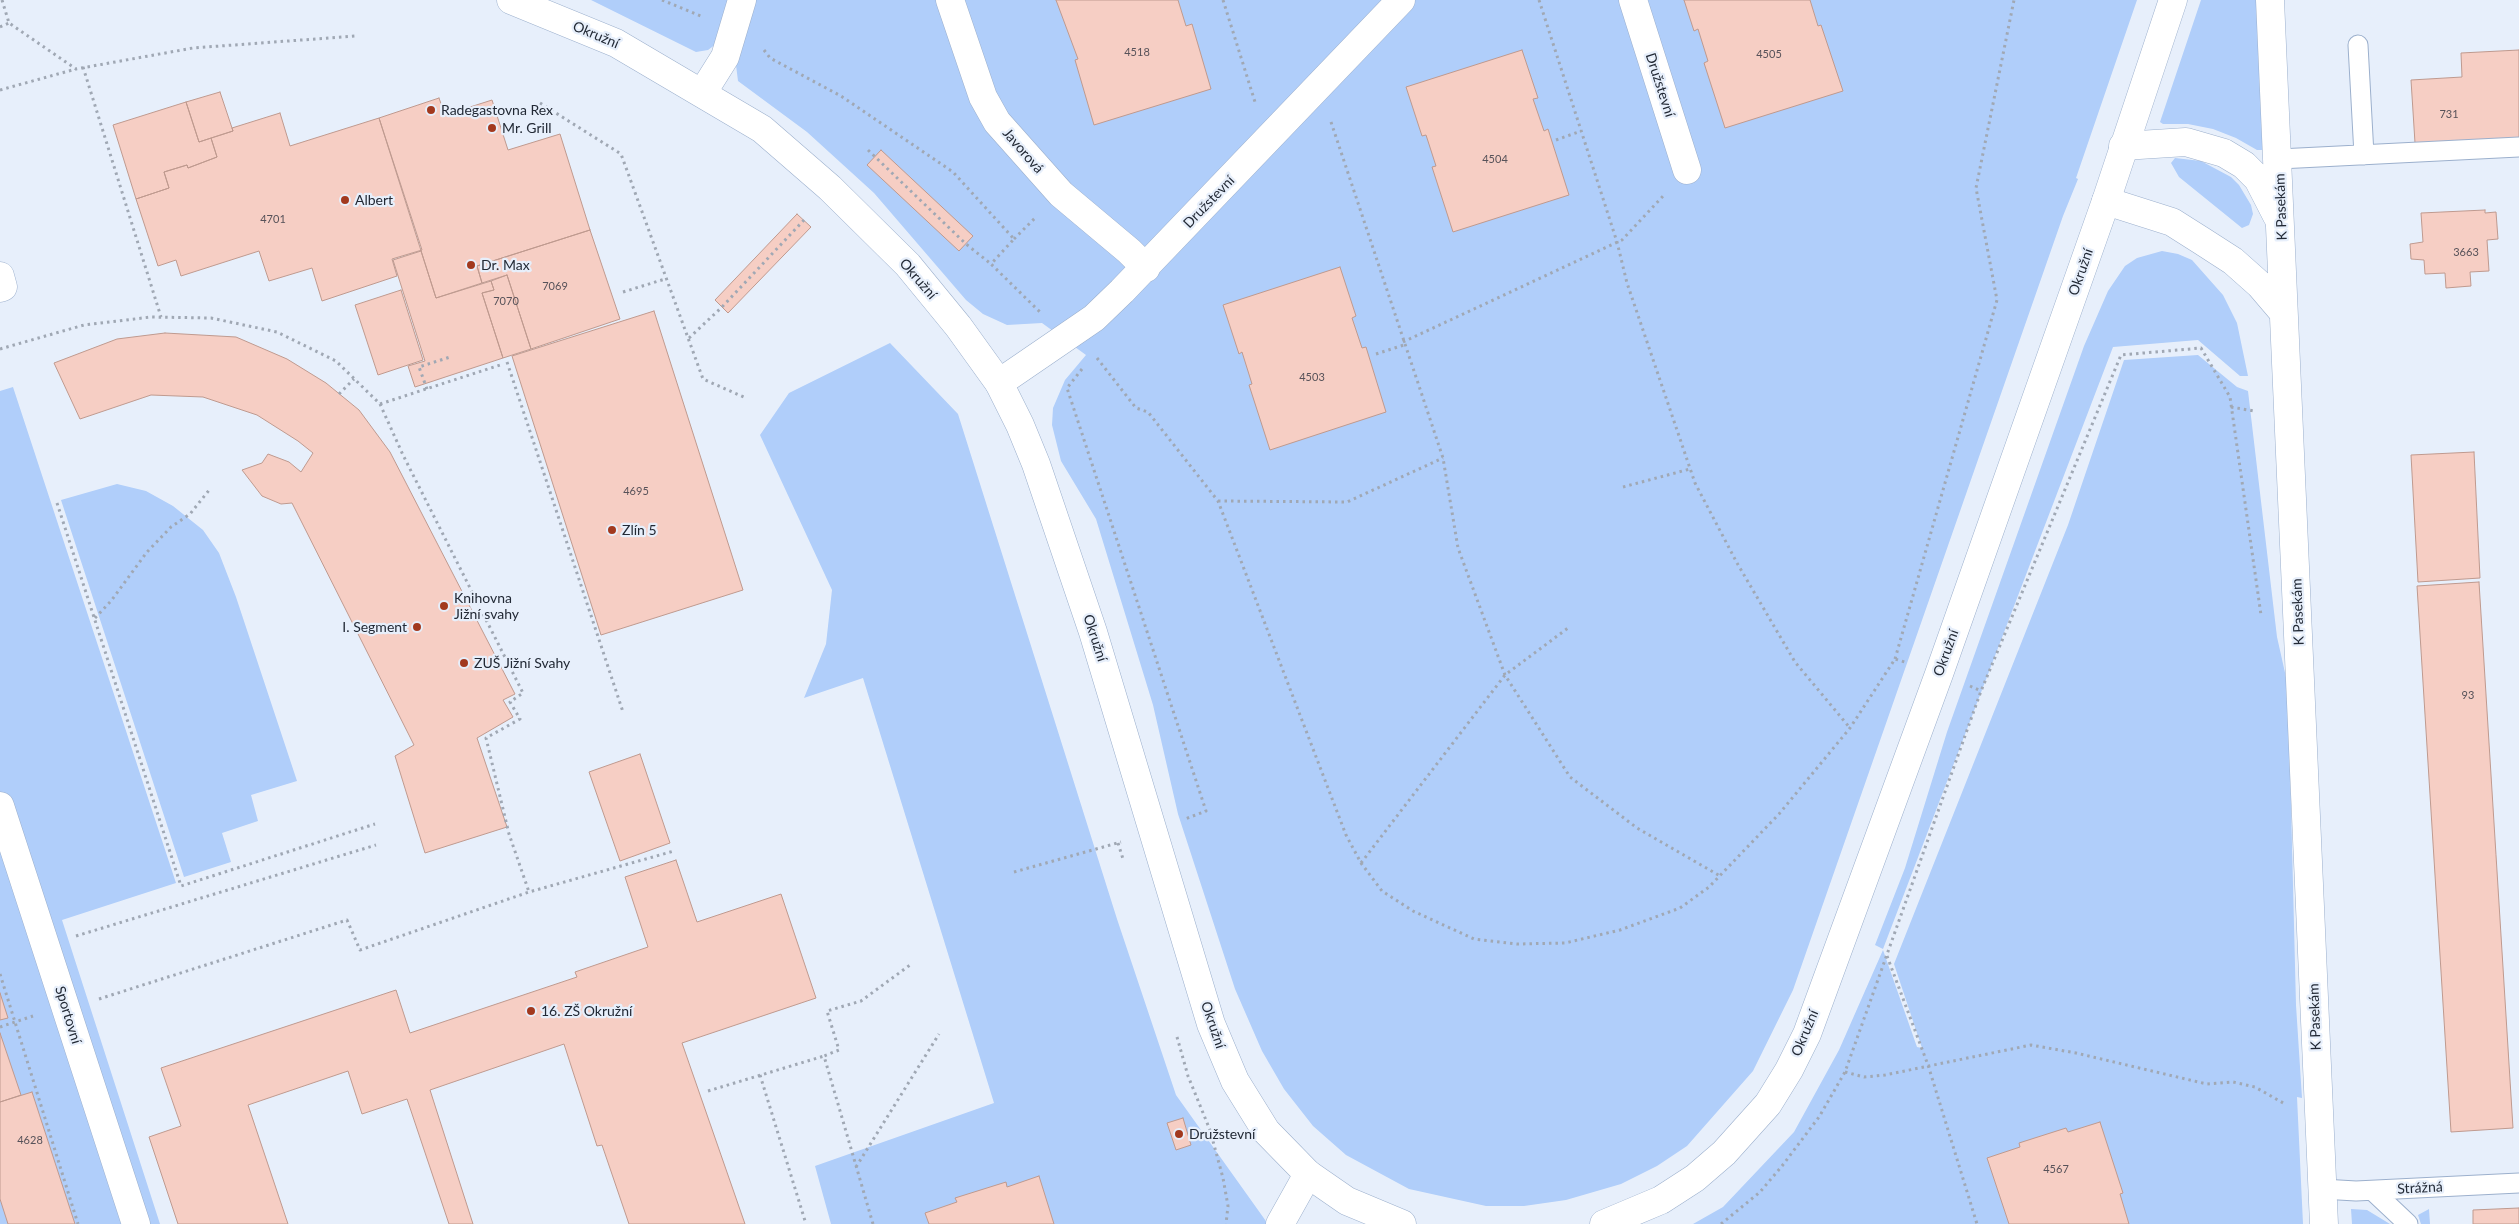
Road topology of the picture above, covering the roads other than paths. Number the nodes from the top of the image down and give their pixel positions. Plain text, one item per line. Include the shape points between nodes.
1 (511, 0) edge
2 (742, 0) edge
3 (950, 0) edge
4 (1401, 0) edge
5 (1633, 0) edge
6 (2173, 0) edge
7 (2270, 0) edge
8 (2358, 45) dead end
9 (703, 92) junction
10 (2123, 146) junction
11 (2519, 147) edge
12 (2364, 155) junction
13 (2279, 159) junction
14 (1687, 170) road end
15 (2106, 201) junction
16 (2282, 227) junction
17 (1146, 268) junction
18 (0, 276) edge
19 (0, 288) edge
20 (2283, 312) junction
21 (999, 383) junction
22 (0, 806) edge
23 (1308, 1174) junction
24 (2519, 1183) edge
25 (2322, 1189) junction
26 (2372, 1191) junction
27 (136, 1224) edge
28 (1280, 1224) edge
29 (1402, 1224) edge
30 (1604, 1224) edge
31 (2324, 1224) edge
32 (2408, 1224) edge

1 - 9 street, Okružní via 616,43
2 - 9 street via 725,57
3 - 17 street, Javorová via 983,97 997,122 1061,194
4 - 17 street, Družstevní
5 - 14 street, Družstevní
6 - 10 street, Okružní
7 - 13 street, K Pasekám
8 - 12 lane
9 - 21 street, Okružní via 762,129 830,188 908,265
10 - 15 street, Okružní
10 - 16 street via 2186,142 2224,153 2244,165 2258,179
11 - 12 lane
12 - 13 lane
13 - 16 street, K Pasekám
15 - 20 street via 2172,222 2233,261 2260,284
15 - 30 street, Okružní via 1807,1034 1768,1104 1747,1130 1695,1178 1661,1200
16 - 20 street, K Pasekám
17 - 21 street, Družstevní via 1094,318
18 - 19 street via 3,286
20 - 25 street, K Pasekám
21 - 23 street, Okružní via 1036,464 1093,632 1211,1024 1249,1107 1266,1131
22 - 27 street, Sportovní
23 - 28 street
23 - 29 street, Okružní via 1347,1201
24 - 26 lane, Strážná
25 - 26 lane, Strážná
25 - 31 street, K Pasekám
26 - 32 lane

